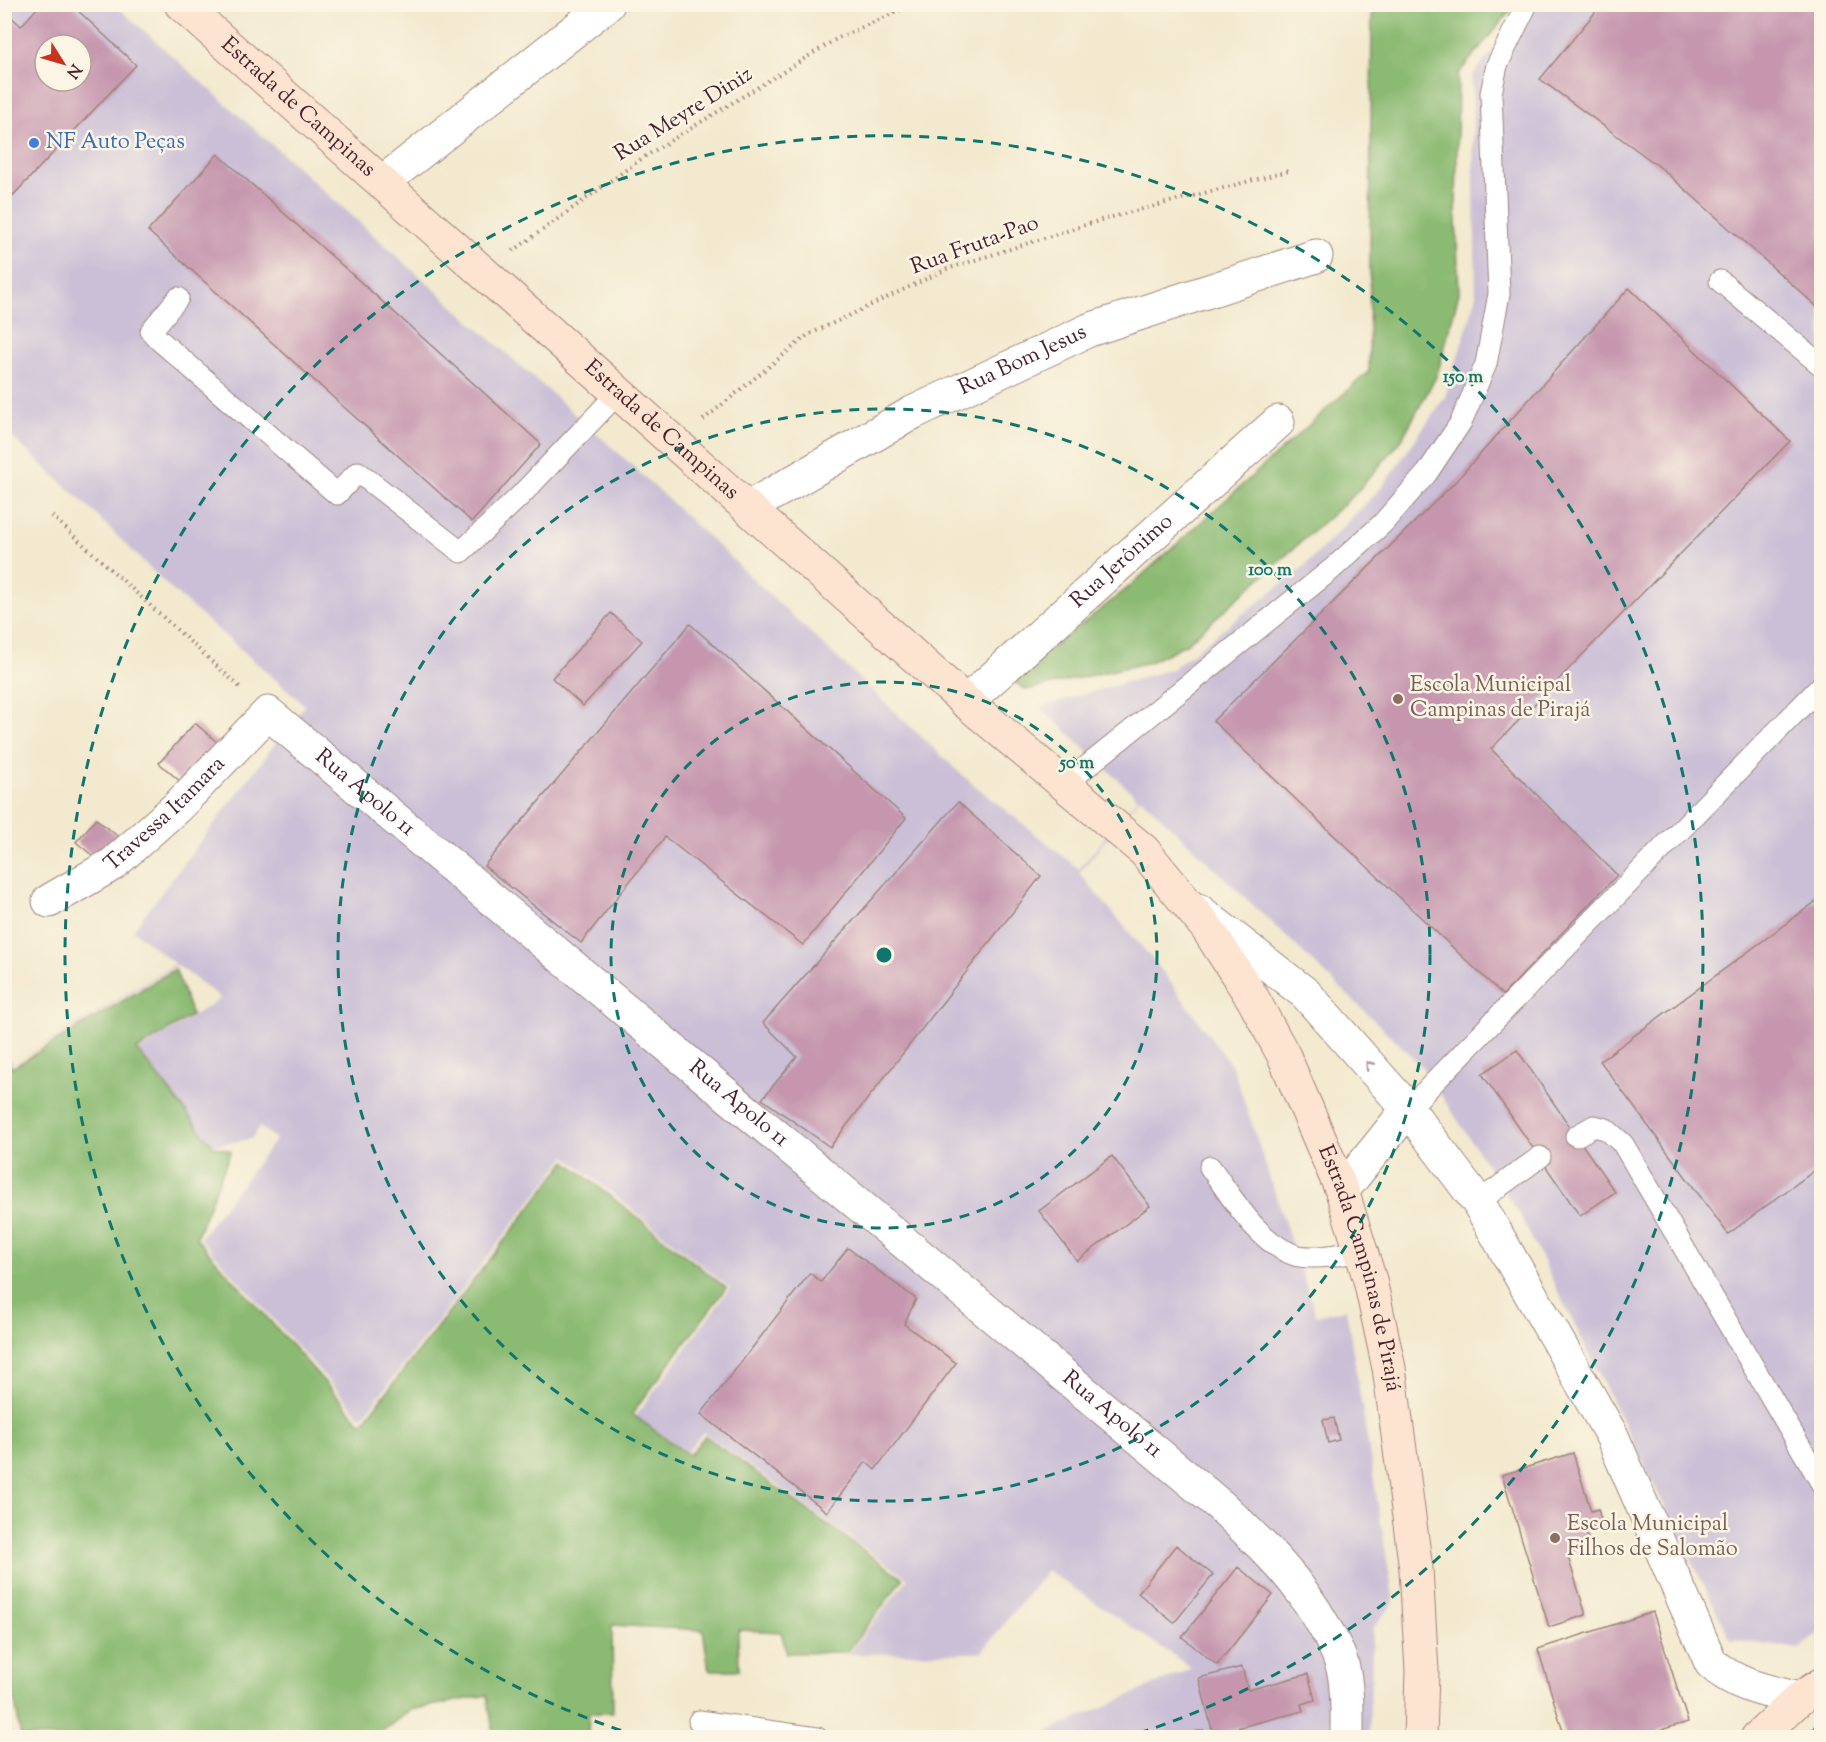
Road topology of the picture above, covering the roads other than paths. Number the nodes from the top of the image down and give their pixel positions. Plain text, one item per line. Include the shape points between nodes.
1 (181, 4) edge
2 (608, 4) edge
3 (1527, 4) edge
4 (383, 182) junction
5 (1316, 256) dead end
6 (1720, 281) dead end
7 (178, 298) dead end
8 (1821, 366) edge
9 (618, 393) junction
10 (1278, 422) dead end
11 (748, 508) junction
12 (1821, 685) edge
13 (966, 702) junction
14 (268, 713) joint
15 (1065, 783) junction
16 (1144, 851) joint
17 (1184, 900) junction
18 (49, 902) dead end
19 (1408, 1109) junction
20 (1576, 1136) dead end
21 (1540, 1157) dead end
22 (1210, 1167) dead end
23 (1342, 1191) junction
24 (1478, 1202) junction
25 (1361, 1251) junction
26 (1821, 1484) edge
27 (1810, 1691) edge
28 (699, 1721) dead end
29 (733, 1732) edge
30 (817, 1737) edge
31 (1347, 1737) edge
32 (1420, 1737) edge
33 (1757, 1737) edge

1 - 4 main road, Estrada de Campinas
2 - 4 street
3 - 15 lane via 1497,65 1491,93 1499,294 1486,364 1461,422 1427,472 1382,524 1332,569
4 - 9 main road, Estrada de Campinas
5 - 11 street, Rua Bom Jesus via 1089,330 912,413
6 - 8 lane
7 - 9 lane via 151,331 158,339 337,494 358,472 461,552
9 - 11 main road, Estrada de Campinas
10 - 13 street, Rua Jerônimo
11 - 13 main road, Estrada de Campinas
12 - 19 lane
13 - 15 main road, Estrada de Campinas
14 - 18 street, Travessa Itamara via 177,806 113,864
14 - 31 street, Rua Apolo 11 via 1222,1507 1278,1560 1305,1594 1336,1649 1344,1670
15 - 16 main road, Estrada de Campinas
16 - 17 main road, Estrada Campinas de Pirajá
19 -> 17 street via 1306,994
17 - 23 main road, Estrada Campinas de Pirajá via 1253,999 1284,1056
19 - 23 street
19 - 24 street
20 - 26 lane via 1594,1126 1606,1129 1623,1144
21 - 24 lane
22 - 25 lane via 1255,1229 1293,1255 1327,1257
23 - 25 main road, Estrada Campinas de Pirajá
24 - 27 street via 1612,1436 1712,1663 1724,1675 1745,1685
25 - 32 main road, Estrada Campinas de Pirajá via 1389,1368 1416,1569 1422,1671
27 - 33 main road
28 - 29 lane
29 - 30 lane

